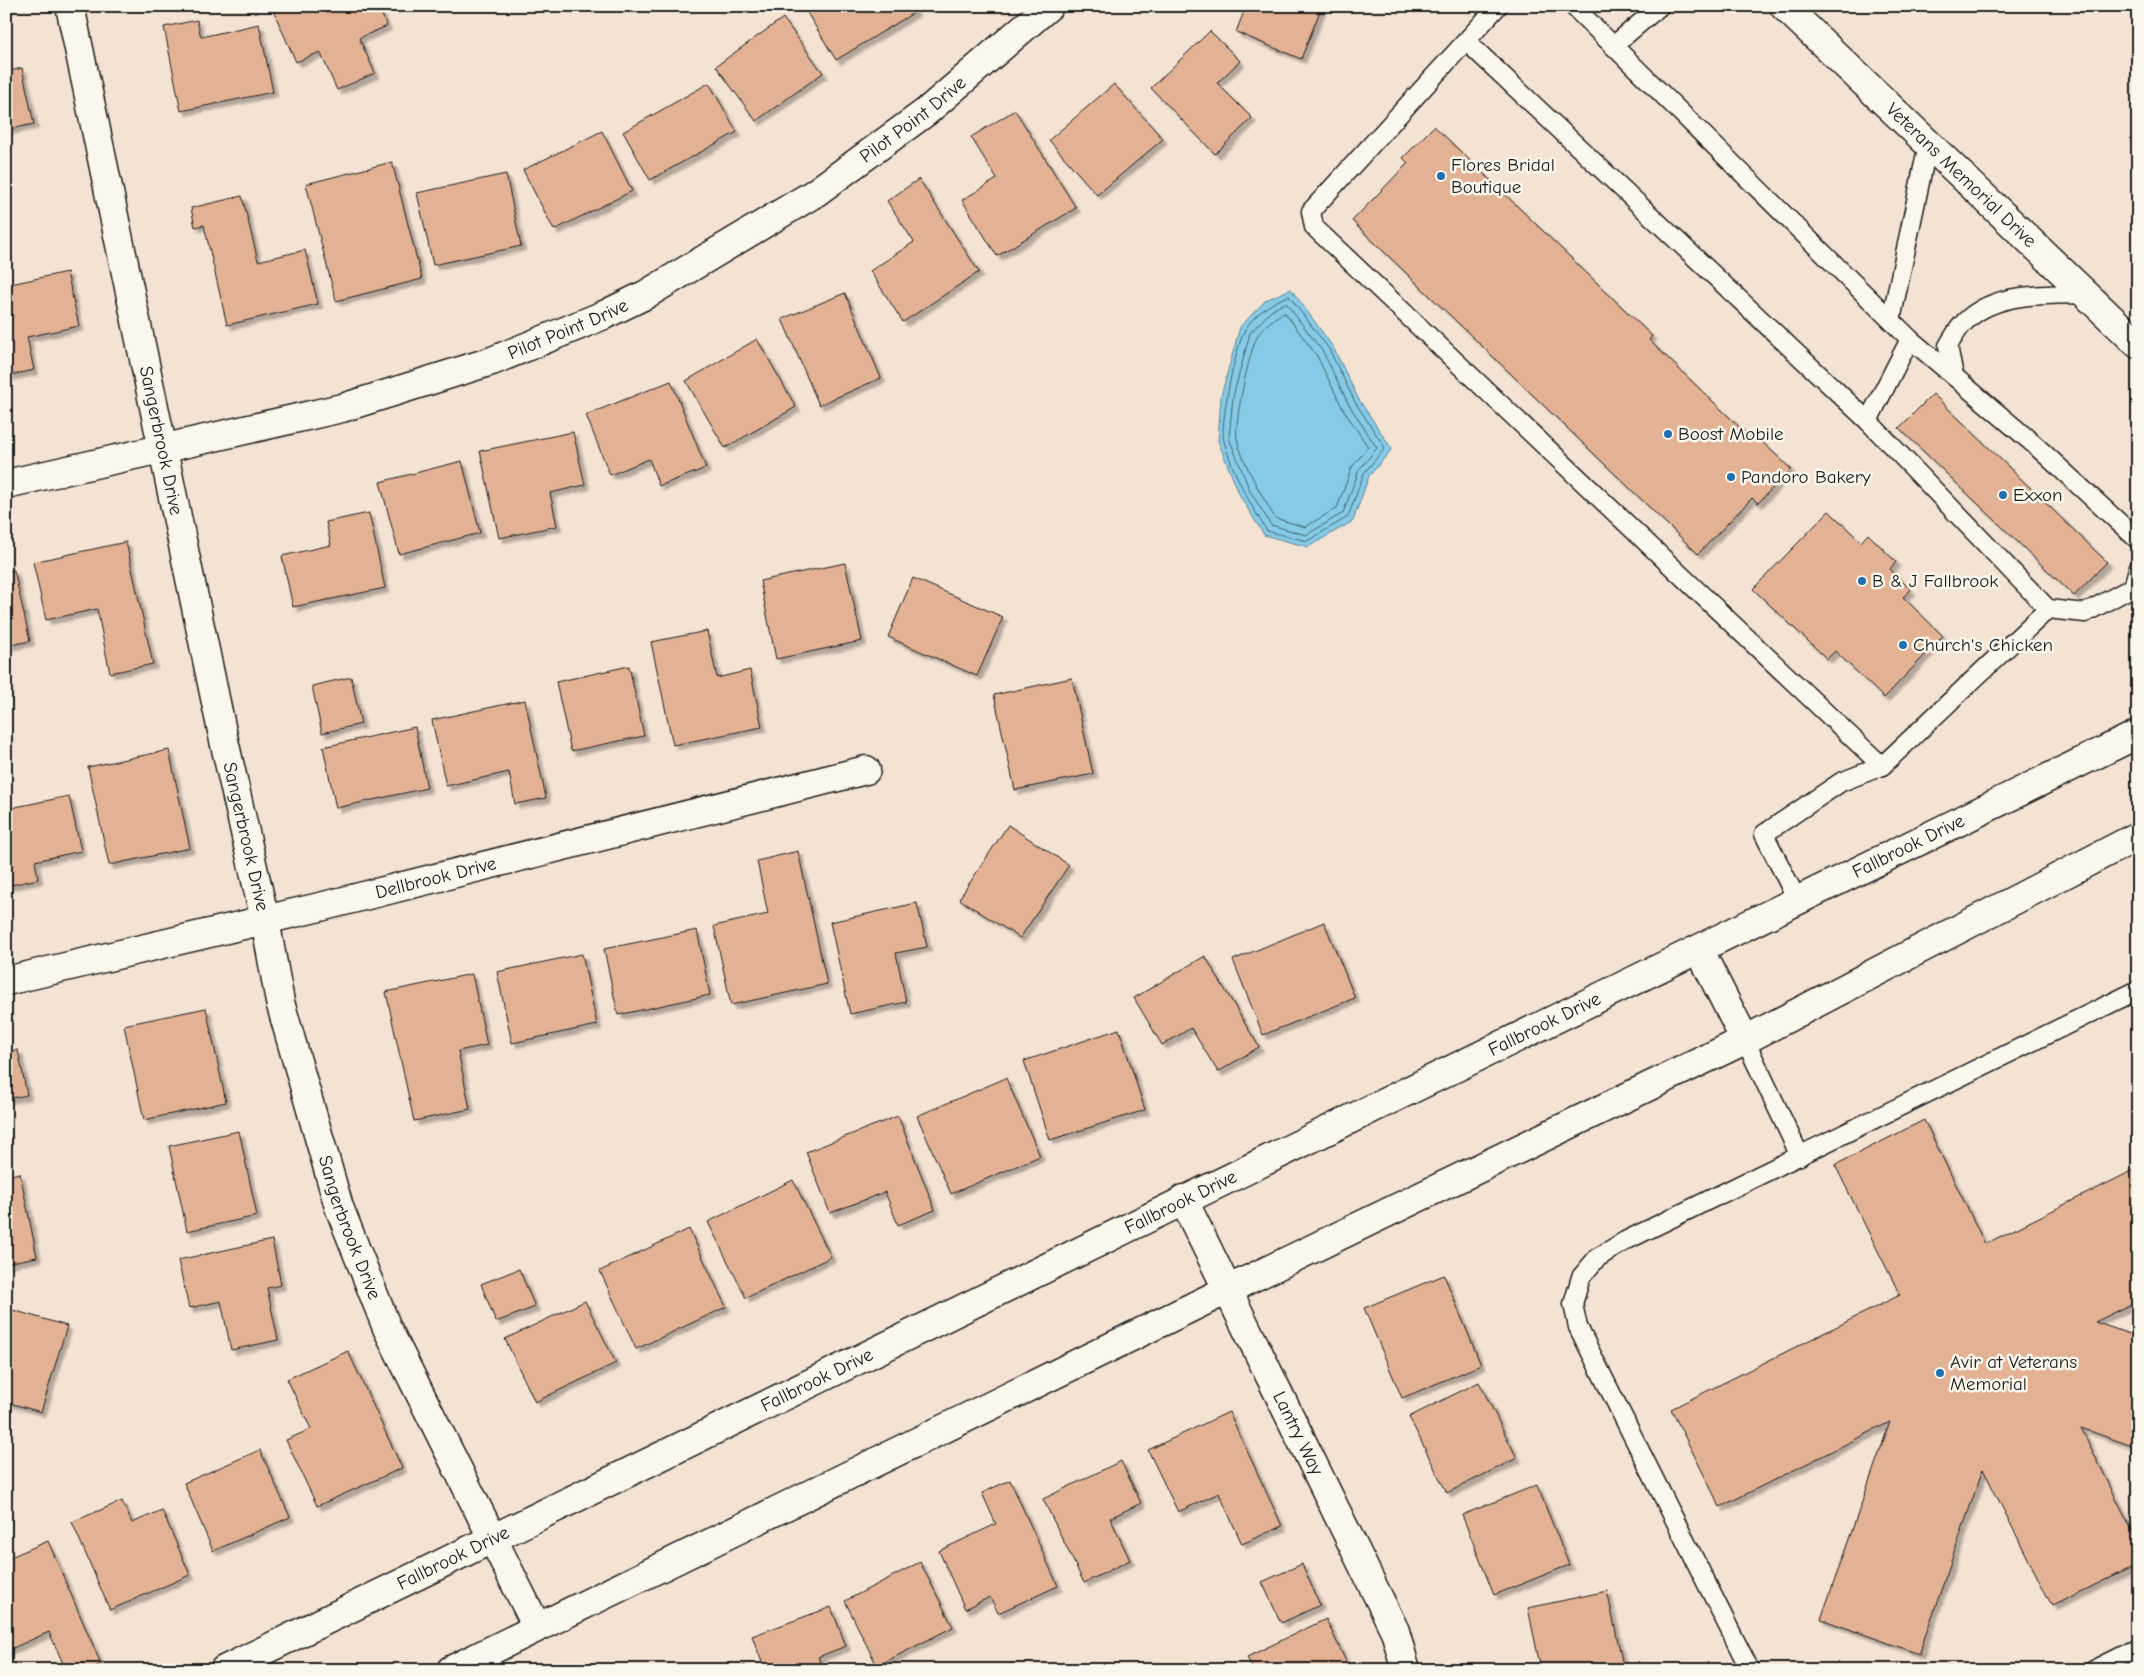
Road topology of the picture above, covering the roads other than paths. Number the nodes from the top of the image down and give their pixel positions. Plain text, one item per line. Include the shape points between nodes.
1 (70, 6) edge
2 (1049, 6) edge
3 (1498, 6) edge
4 (1573, 6) edge
5 (1660, 6) edge
6 (1784, 6) edge
7 (1466, 41) junction
8 (1613, 46) junction
9 (1928, 144) junction
10 (2086, 294) junction
11 (1891, 320) junction
12 (1910, 339) junction
13 (2138, 344) edge
14 (1954, 376) junction
15 (1868, 421) junction
16 (163, 449) junction
17 (6, 484) edge
18 (2138, 540) edge
19 (2138, 569) edge
20 (2048, 609) junction
21 (2138, 734) edge
22 (1882, 766) junction
23 (866, 770) dead end
24 (2138, 836) edge
25 (1797, 900) junction
26 (265, 920) junction
27 (1699, 949) junction
28 (6, 981) edge
29 (2138, 990) edge
30 (1745, 1040) junction
31 (1800, 1156) junction
32 (1183, 1199) junction
33 (1227, 1290) junction
34 (493, 1538) junction
35 (537, 1627) junction
36 (2138, 1648) edge
37 (224, 1670) edge
38 (451, 1670) edge
39 (1406, 1670) edge
40 (1750, 1670) edge
41 (2094, 1670) edge

1 - 16 main road, Sangerbrook Drive
2 - 16 main road, Pilot Point Drive via 926,112 815,193 645,295 483,364 342,408
3 - 7 lane
4 - 8 lane
5 - 8 lane
6 - 9 main road, Veterans Memorial Drive
7 - 15 lane
7 - 22 lane via 1310,211 1314,227
8 - 11 lane
9 - 10 main road, Veterans Memorial Drive
9 - 11 lane
10 - 13 main road, Veterans Memorial Drive
10 - 14 lane via 2022,296 1989,305 1962,325 1948,346
11 - 12 lane
12 - 14 lane
12 - 15 lane
14 - 18 lane
15 - 20 lane
16 - 17 main road, Pilot Point Drive
16 - 26 main road, Sangerbrook Drive
19 - 20 lane via 2133,587 2085,613
20 - 22 lane
21 - 25 main road, Fallbrook Drive
22 - 25 lane via 1841,782 1764,834
23 - 26 main road, Dellbrook Drive
24 - 30 main road
25 - 27 main road, Fallbrook Drive
26 - 28 main road, Dellbrook Drive
26 - 34 main road, Sangerbrook Drive via 280,1002 339,1207 387,1328
27 - 30 main road
27 - 32 main road, Fallbrook Drive
29 - 31 lane
30 - 31 lane
30 - 33 main road
31 - 40 lane via 1625,1241 1597,1258 1581,1277 1573,1304 1578,1327
32 - 33 main road, Lantry Way
32 - 34 main road, Fallbrook Drive
33 - 35 main road
33 - 39 main road, Lantry Way via 1395,1631
34 - 35 main road, Sangerbrook Drive
34 - 37 main road, Fallbrook Drive
35 - 38 main road
36 - 41 lane

